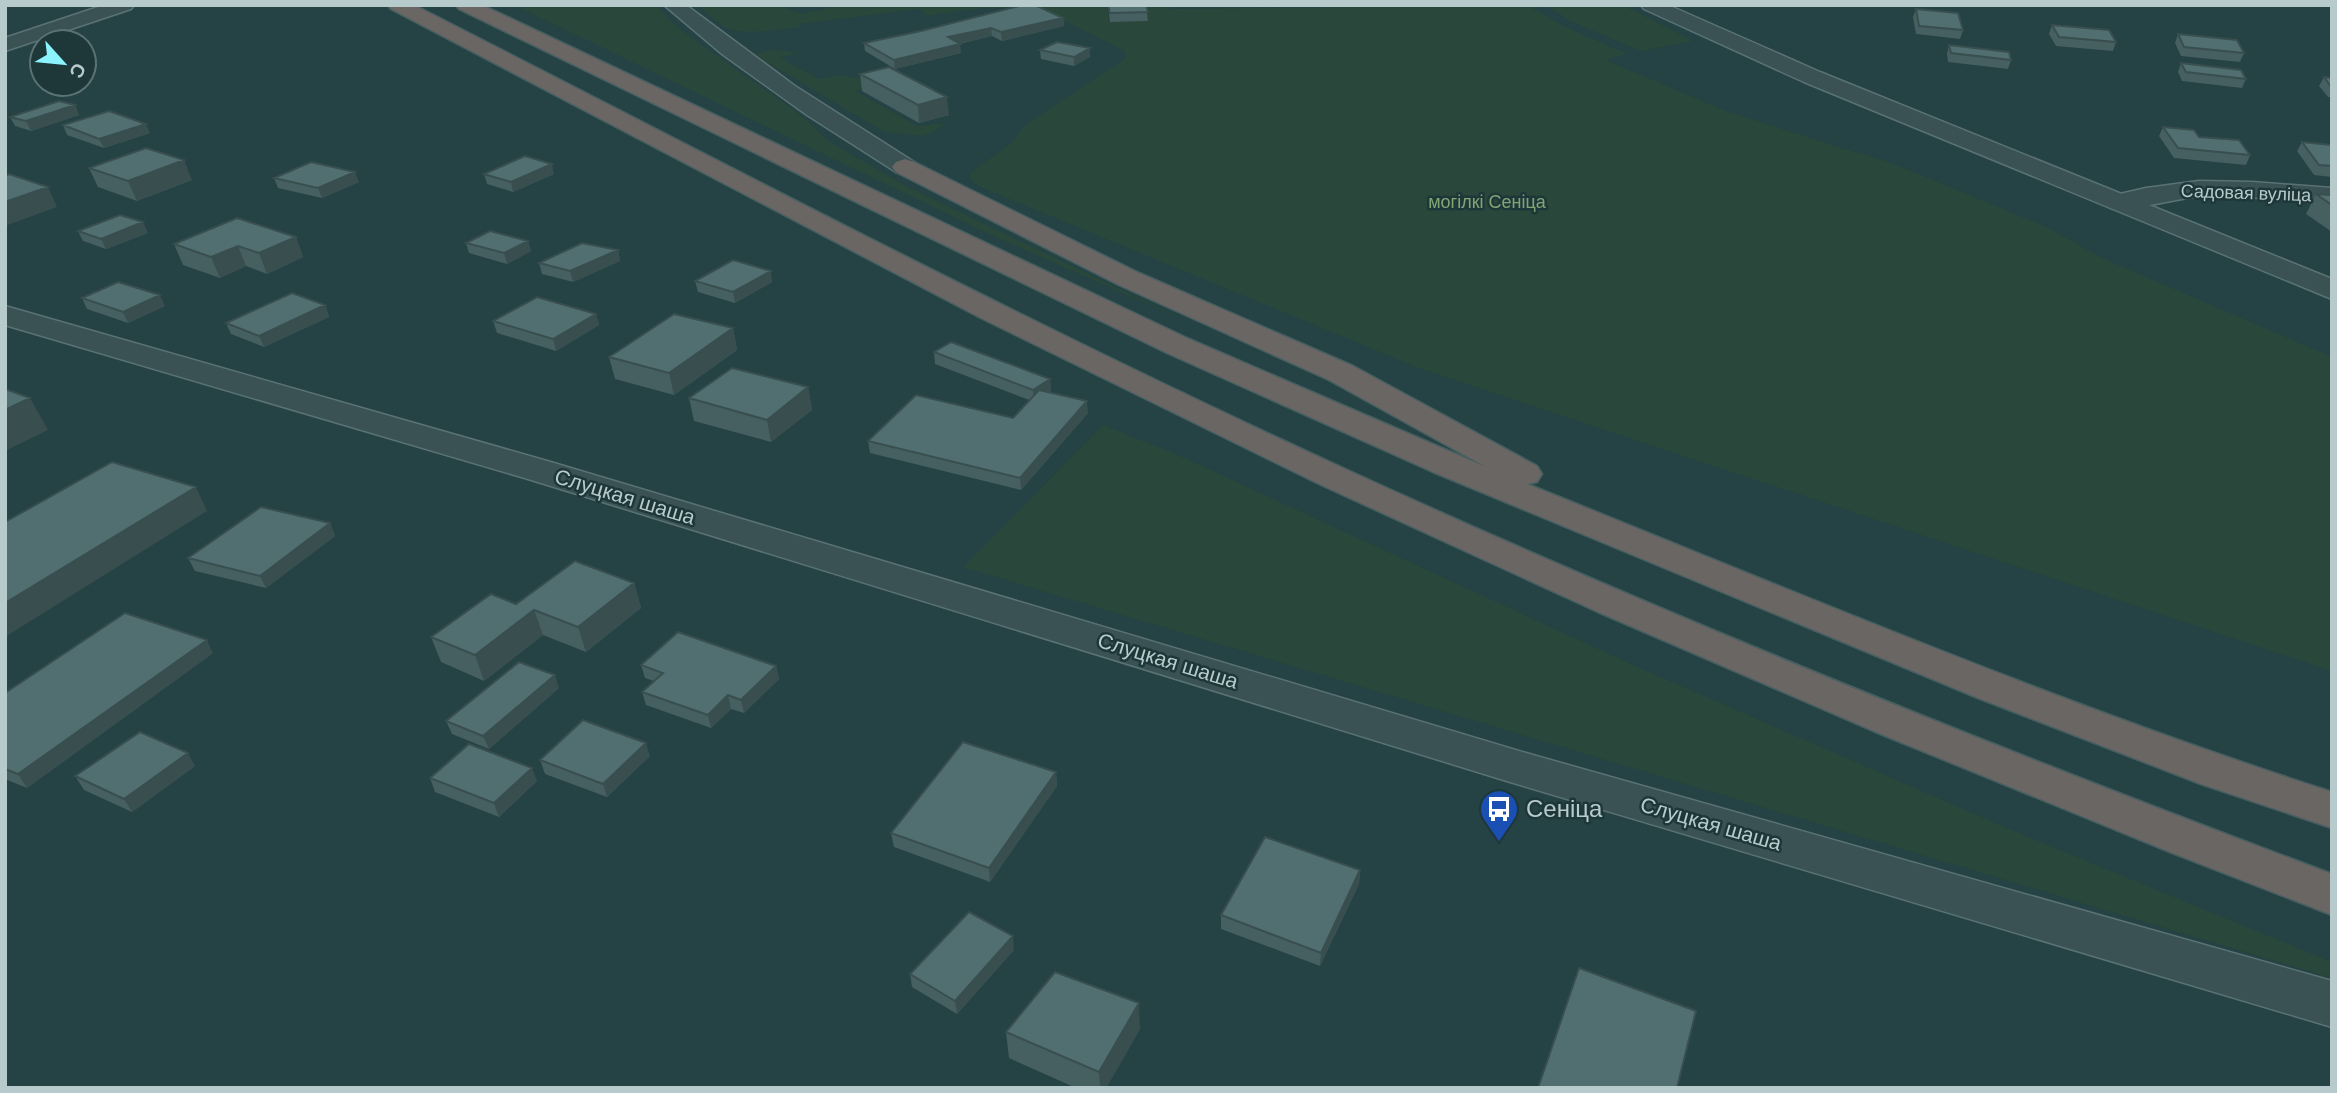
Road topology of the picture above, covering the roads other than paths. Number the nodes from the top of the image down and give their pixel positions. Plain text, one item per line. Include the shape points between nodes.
1 (124, 5) edge
2 (398, 5) edge
3 (467, 5) edge
4 (674, 5) edge
5 (1650, 5) edge
6 (5, 45) edge
7 (905, 167) joint
8 (2332, 196) edge
9 (2120, 202) junction
10 (2332, 290) edge
11 (5, 315) edge
12 (1694, 568) junction
13 (2332, 810) edge
14 (2332, 895) edge
15 (2332, 1004) edge

1 - 6 street
2 - 14 highway via 1187,409 1517,563 1909,730
3 - 12 highway via 1178,346
4 - 7 street via 799,101
5 - 9 street
7 - 12 highway via 1129,279 1341,373
8 - 9 street, Садовая вуліца via 2197,189 2162,191
9 - 10 street
11 - 15 street, Слуцкая шаша via 541,471 1540,774
12 - 13 highway via 1993,688

